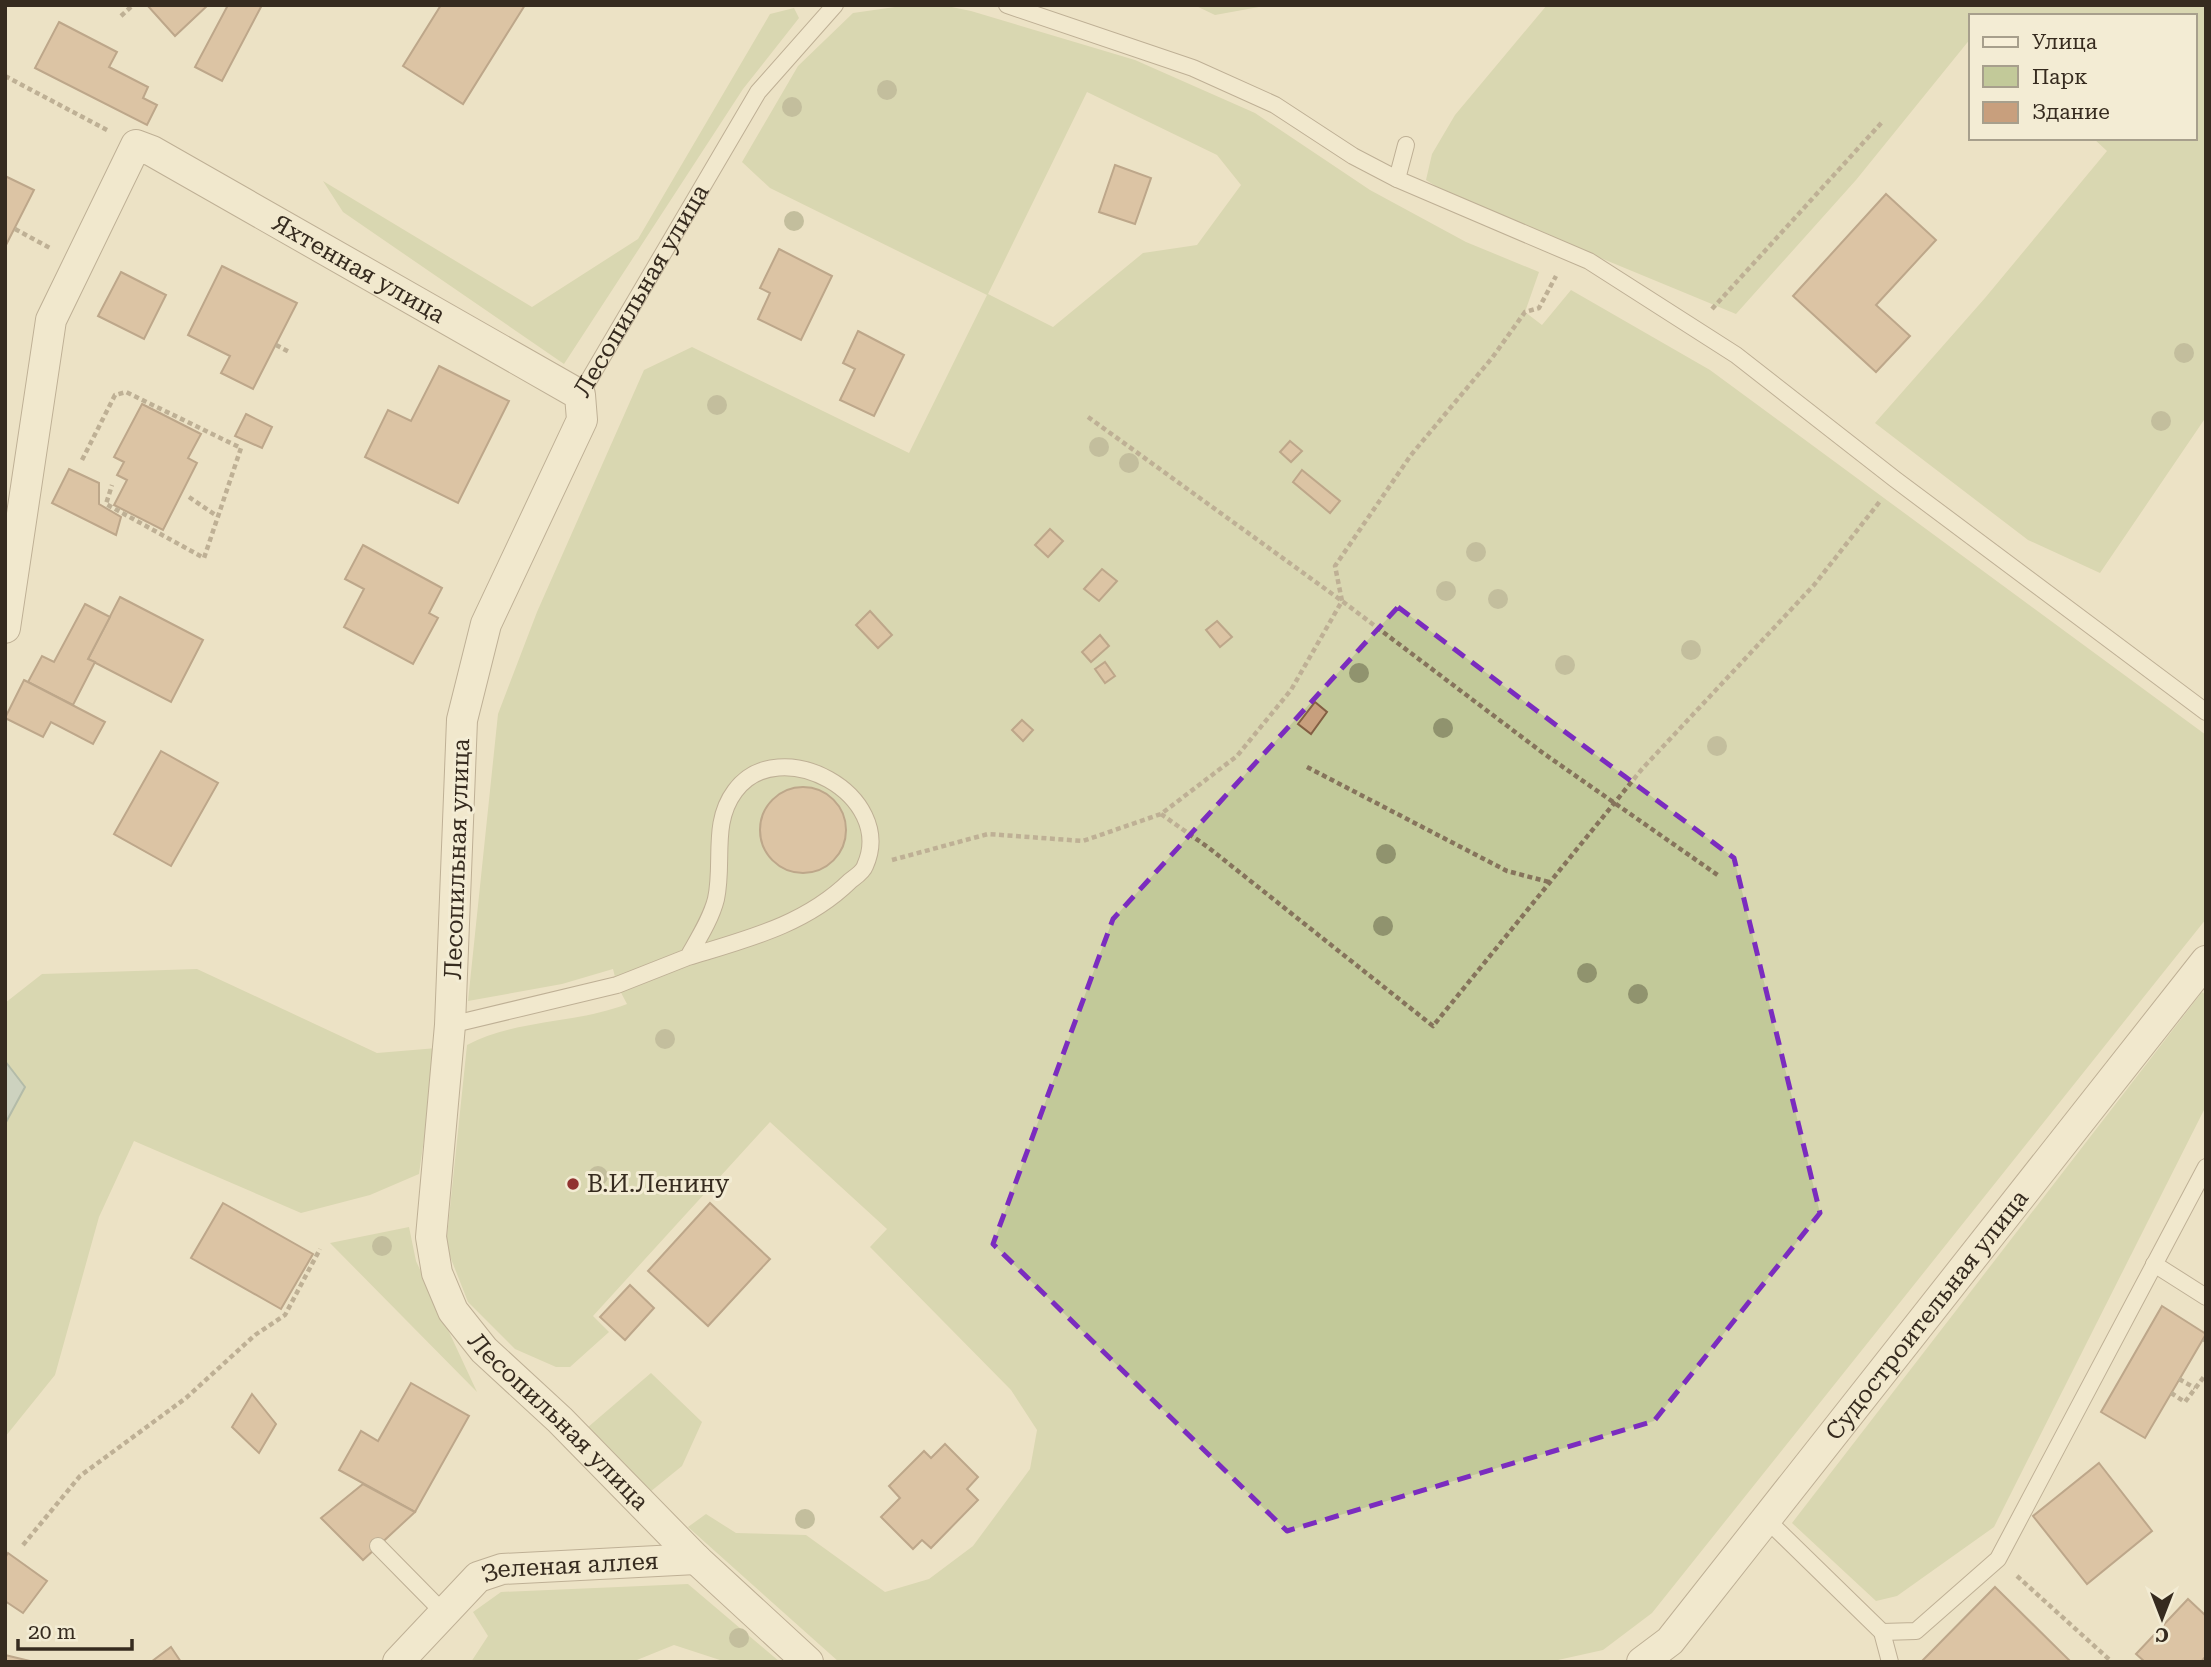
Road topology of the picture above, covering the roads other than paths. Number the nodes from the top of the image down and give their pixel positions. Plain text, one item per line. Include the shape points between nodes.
1 (835, 5) edge
2 (1007, 5) edge
3 (1405, 145) dead end
4 (1398, 180) junction
5 (580, 396) junction
6 (5, 628) edge
7 (2206, 712) edge
8 (688, 957) junction
9 (2206, 961) edge
10 (450, 1025) junction
11 (2206, 1167) edge
12 (2154, 1264) junction
13 (2206, 1297) edge
14 (1765, 1518) junction
15 (378, 1546) dead end
16 (696, 1559) junction
17 (443, 1612) junction
18 (1882, 1632) junction
19 (1671, 1651) edge
20 (398, 1662) edge
21 (808, 1662) edge
22 (1642, 1662) edge
23 (1890, 1662) edge

1 - 5 lane, Лесопильная улица via 758,92
2 - 4 lane via 1193,68 1264,99
3 - 4 lane
4 - 7 lane via 1589,261 1737,355
5 - 6 street, Яхтенная улица via 152,150 136,145 51,320
5 - 10 street, Лесопильная улица via 582,420 486,624 462,720
8 - 8 lane via 715,902 722,862 719,825 734,792 751,775 771,766 822,776 845,790 866,816 870,838 865,867 816,910 770,932
8 - 10 lane via 617,985
9 - 14 street, Судостроительная улица
10 - 16 street, Лесопильная улица via 431,1237 437,1273 453,1311 484,1350
11 - 12 lane
12 - 13 lane
12 - 18 lane via 1998,1559 1916,1631
14 - 18 lane
14 - 19 street, Судостроительная улица
15 - 17 lane
16 - 17 street, Зеленая аллея via 502,1569 478,1577
16 - 21 street, Лесопильная улица
17 - 20 street, Зеленая аллея
18 - 23 lane
19 - 22 street, Судостроительная улица

